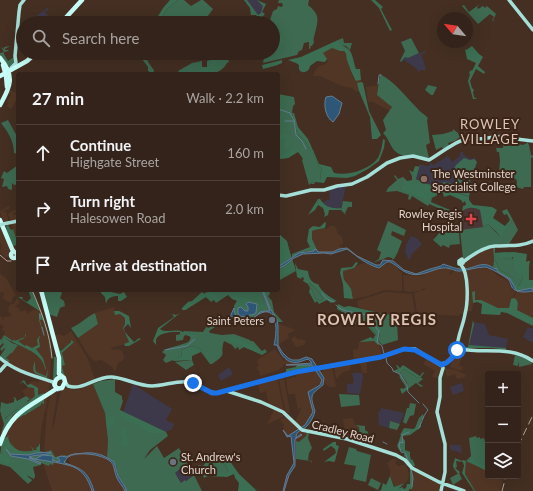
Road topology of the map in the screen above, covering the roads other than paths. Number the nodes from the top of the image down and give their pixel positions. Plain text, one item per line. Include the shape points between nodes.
1 (24, 0) edge
2 (83, 0) edge
3 (509, 0) edge
4 (19, 16) edge
5 (68, 16) edge
6 (533, 30) edge
7 (16, 47) edge
8 (15, 58) joint
9 (0, 59) edge
10 (17, 60) edge
11 (24, 60) edge
12 (19, 63) junction
13 (6, 71) edge
14 (10, 80) junction
15 (0, 104) edge
16 (533, 141) edge
17 (280, 196) edge
18 (16, 222) edge
19 (1, 223) edge
20 (533, 241) edge
21 (15, 257) edge
22 (41, 292) edge
23 (47, 314) junction
24 (458, 352) junction
25 (0, 358) edge
26 (533, 361) edge
27 (5, 365) junction
28 (443, 365) junction
29 (0, 371) edge
30 (56, 383) junction
31 (227, 391) junction
32 (0, 440) edge
33 (0, 444) edge
34 (444, 483) junction
35 (441, 491) edge
36 (464, 491) edge

1 - 4 main road via 20,5
2 - 5 highway
3 - 6 main road
7 - 8 main road
8 - 13 main road via 16,63
9 - 13 highway
10 - 12 main road
11 - 12 highway
12 - 13 highway
12 - 14 highway via 13,70
13 - 14 highway
13 - 15 highway via 8,84
14 - 15 highway
16 - 17 main road via 501,136 468,138 429,160 413,156 387,162 367,177 352,184
18 - 19 main road
19 - 21 highway
20 - 24 main road via 521,246 491,247 472,255 463,266 467,295 466,315 460,329
22 - 23 highway
23 - 30 highway via 57,358
23 - 30 highway via 59,358 59,374 62,377
24 - 26 main road via 506,351
24 - 28 main road
25 - 27 main road
27 - 29 main road
27 - 30 main road
28 - 31 main road via 415,350 408,349 381,357 292,373
28 - 34 main road via 437,412 444,441
30 - 31 main road via 83,386 110,377 150,386 188,382 212,393
30 - 32 highway via 51,391 13,417
30 - 33 highway via 15,417 6,429
31 - 34 main road, Cradley Road via 279,410 300,429 392,453 410,467
34 - 35 main road
34 - 36 main road, Cradley Road

